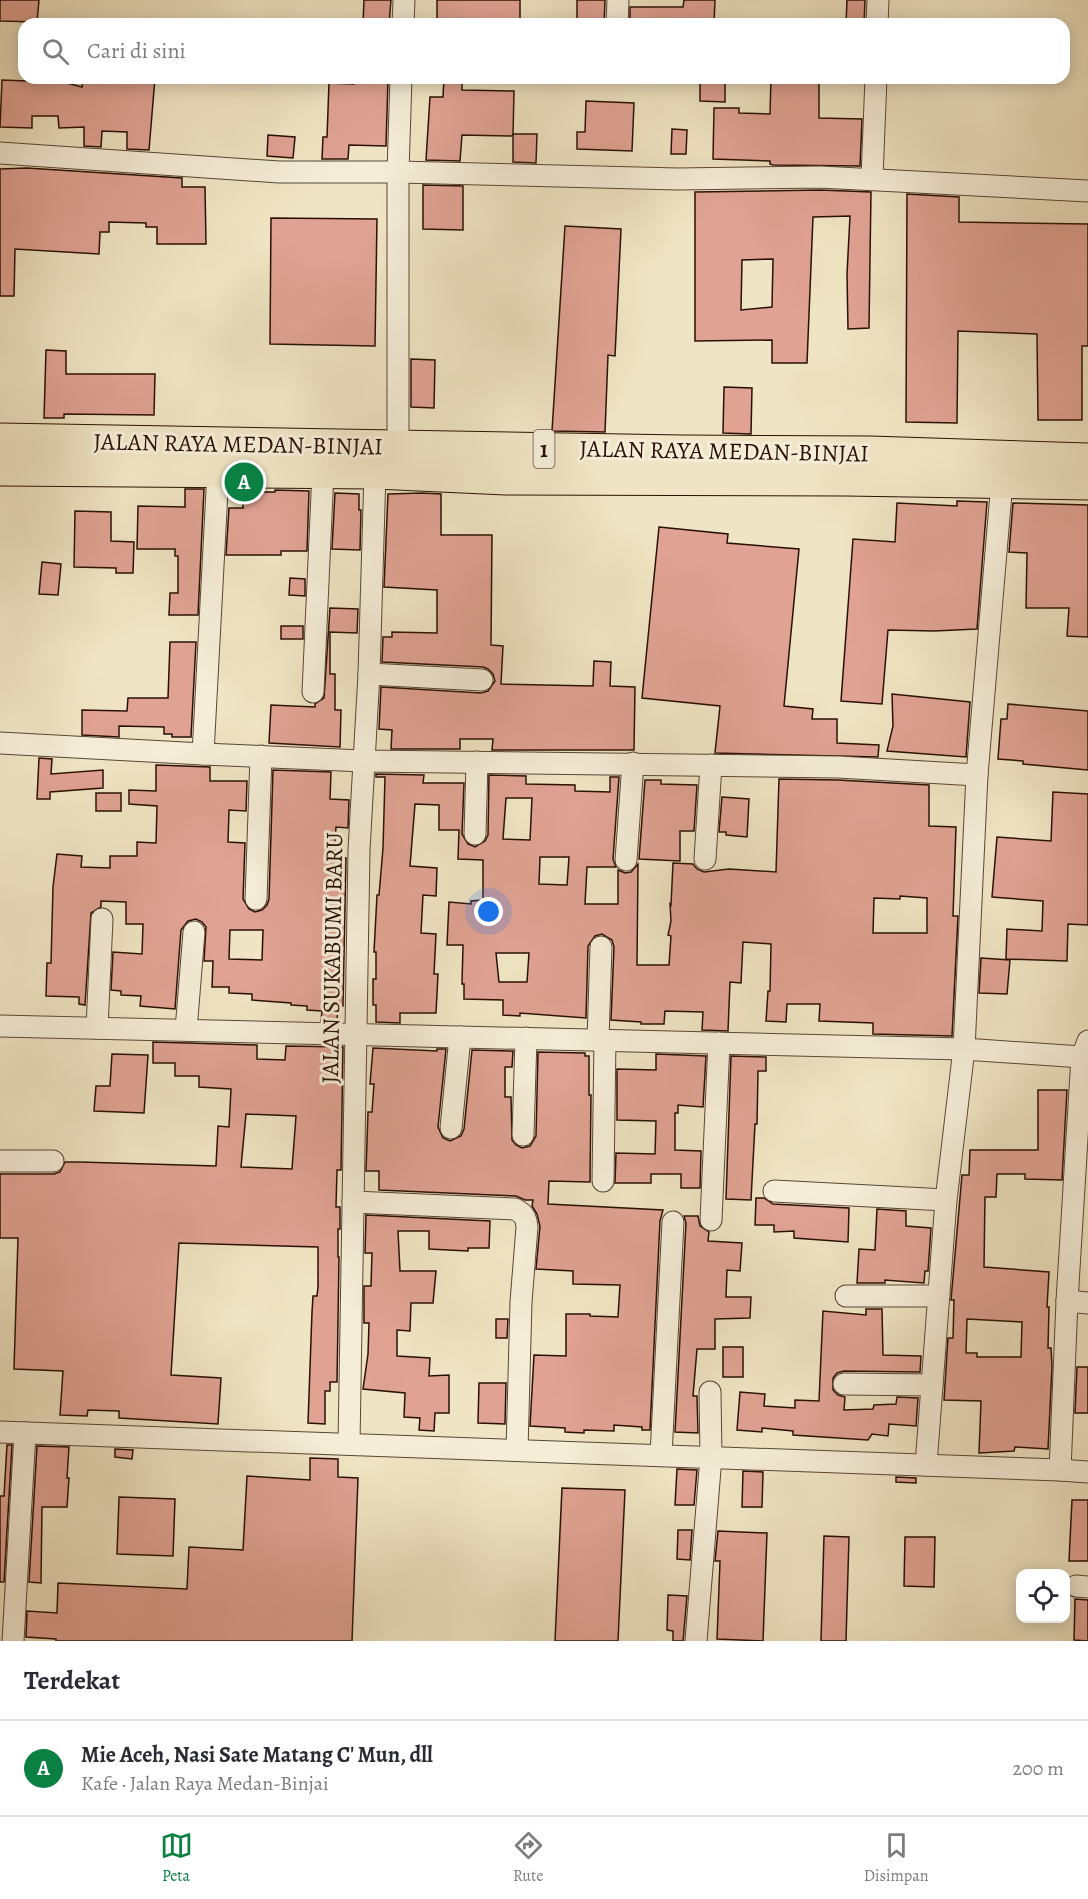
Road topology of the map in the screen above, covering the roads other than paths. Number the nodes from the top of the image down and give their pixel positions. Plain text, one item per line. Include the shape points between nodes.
1 (404, 0) edge
2 (618, 0) edge
3 (878, 0) edge
4 (403, 18) edge
5 (617, 18) edge
6 (878, 18) edge
7 (401, 84) edge
8 (876, 84) edge
9 (0, 153) edge
10 (398, 172) junction
11 (872, 178) junction
12 (1088, 191) edge
13 (0, 440) edge
14 (1088, 460) edge
15 (390, 464) junction
16 (0, 469) edge
17 (1003, 470) junction
18 (218, 472) junction
19 (323, 472) junction
20 (1088, 483) edge
21 (369, 674) junction
22 (482, 680) dead end
23 (313, 692) dead end
24 (0, 742) edge
25 (202, 754) junction
26 (261, 756) junction
27 (363, 760) junction
28 (477, 762) junction
29 (633, 763) junction
30 (711, 765) junction
31 (976, 774) junction
32 (475, 834) dead end
33 (705, 859) dead end
34 (626, 860) dead end
35 (256, 899) dead end
36 (102, 919) dead end
37 (194, 932) dead end
38 (601, 948) dead end
39 (0, 1026) edge
40 (97, 1028) junction
41 (186, 1030) junction
42 (356, 1034) junction
43 (460, 1037) junction
44 (526, 1038) junction
45 (602, 1040) junction
46 (718, 1043) junction
47 (964, 1049) junction
48 (1085, 1049) edge
49 (451, 1128) dead end
50 (523, 1135) dead end
51 (0, 1161) edge
52 (53, 1161) dead end
53 (603, 1180) dead end
54 (774, 1191) dead end
55 (946, 1200) junction
56 (353, 1202) junction
57 (711, 1220) dead end
58 (672, 1222) dead end
59 (846, 1296) dead end
60 (939, 1296) junction
61 (1078, 1302) edge
62 (844, 1384) dead end
63 (932, 1384) junction
64 (710, 1392) dead end
65 (0, 1432) edge
66 (25, 1433) junction
67 (349, 1444) junction
68 (517, 1450) junction
69 (661, 1455) junction
70 (711, 1457) junction
71 (926, 1465) junction
72 (1060, 1470) junction
73 (1088, 1472) edge
74 (13, 1641) edge
75 (696, 1641) edge

1 - 4 street
2 - 5 street
3 - 6 street
7 - 10 street, JALAN SUKABUMI BARU
8 - 11 street
9 - 10 street via 279,172
10 - 11 street via 678,179
10 - 15 street, JALAN SUKABUMI BARU
11 - 12 street
13 - 15 highway, JALAN RAYA MEDAN-BINJAI / 1
14 - 17 highway, JALAN RAYA MEDAN-BINJAI / 1
15 - 17 highway, JALAN RAYA MEDAN-BINJAI / 1 via 506,478 846,466
15 - 19 highway, JALAN RAYA MEDAN-BINJAI / 1
15 - 21 street, JALAN SUKABUMI BARU
16 - 18 highway, JALAN RAYA MEDAN-BINJAI / 1
17 - 20 highway, JALAN RAYA MEDAN-BINJAI / 1
17 - 31 street
18 - 19 highway, JALAN RAYA MEDAN-BINJAI / 1
18 - 25 street
19 - 23 street
21 - 22 street
21 - 27 street, JALAN SUKABUMI BARU
24 - 25 street
25 - 26 street
26 - 27 street
26 - 35 street
27 - 28 street
27 - 42 street, JALAN SUKABUMI BARU
28 - 29 street
28 - 32 street
29 - 30 street
29 - 34 street
30 - 31 street
30 - 33 street
31 - 47 street
36 - 40 street
37 - 41 street
38 - 45 street
39 - 40 street
40 - 41 street
41 - 42 street
42 - 43 street
42 - 56 street, JALAN SUKABUMI BARU
43 - 44 street
43 - 49 street
44 - 45 street
44 - 50 street
45 - 46 street
45 - 53 street
46 - 47 street
46 - 57 street
47 - 48 street
47 - 55 street
48 - 61 street
51 - 52 street
54 - 55 street
55 - 60 street
56 - 67 street, JALAN SUKABUMI BARU
56 - 68 street via 515,1209 523,1213 527,1227
58 - 69 street
59 - 60 street
60 - 63 street
61 - 72 street
62 - 63 street
63 - 71 street
64 - 70 street
65 - 66 street
66 - 67 street
66 - 74 street
67 - 68 street
68 - 69 street
69 - 70 street
70 - 71 street
70 - 75 street
71 - 72 street
72 - 73 street

